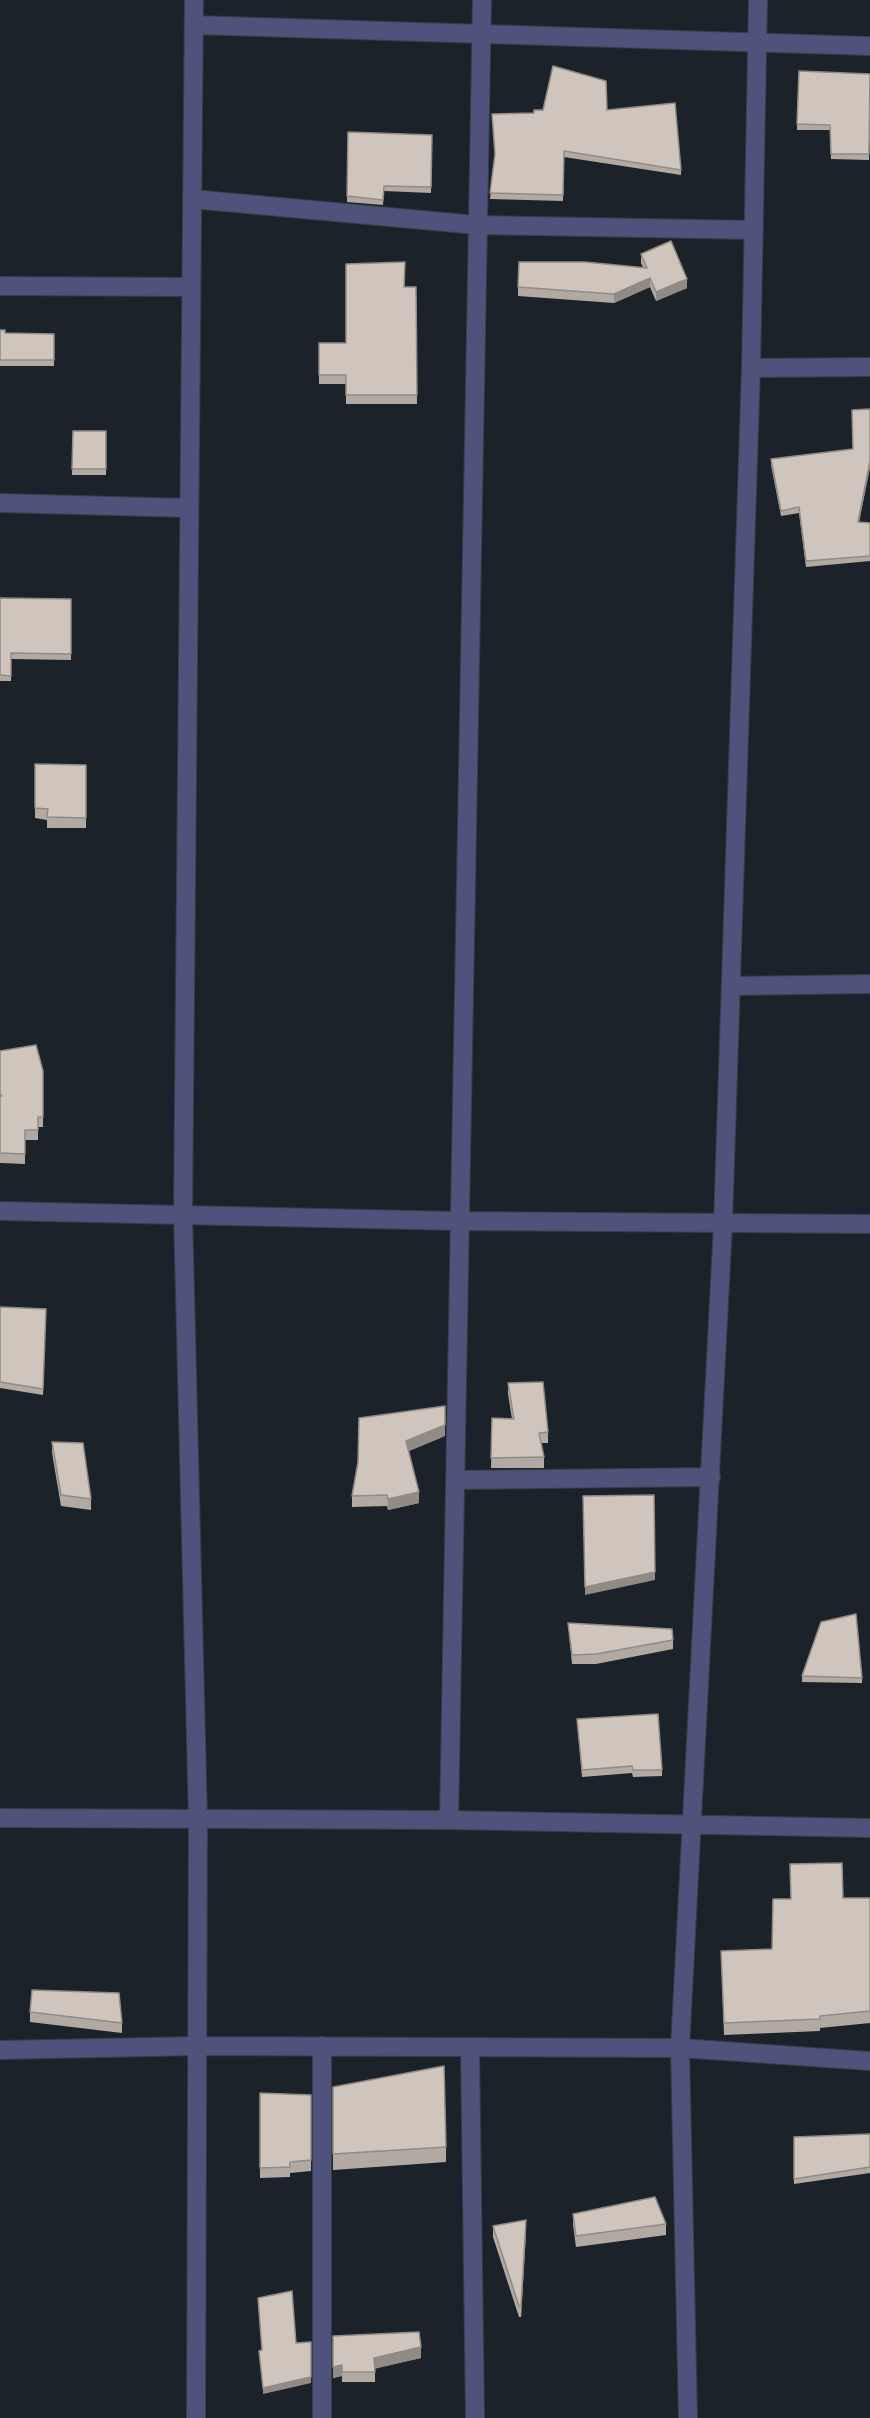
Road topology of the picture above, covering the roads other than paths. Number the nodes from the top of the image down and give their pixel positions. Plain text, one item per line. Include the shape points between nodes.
1 (194, 0) edge
2 (482, 0) edge
3 (758, 0) edge
4 (194, 25) junction
5 (481, 35) junction
6 (757, 43) junction
7 (870, 46) edge
8 (192, 199) junction
9 (477, 225) junction
10 (754, 230) junction
11 (0, 286) edge
12 (190, 287) junction
13 (870, 367) edge
14 (751, 368) junction
15 (0, 503) edge
16 (189, 508) junction
17 (870, 984) edge
18 (731, 986) junction
19 (0, 1211) edge
20 (183, 1213) junction
21 (458, 1221) junction
22 (723, 1224) junction
23 (870, 1224) edge
24 (711, 1477) junction
25 (457, 1480) junction
26 (0, 1818) edge
27 (198, 1820) junction
28 (449, 1820) junction
29 (693, 1826) junction
30 (870, 1828) edge
31 (198, 2046) junction
32 (322, 2046) junction
33 (470, 2047) junction
34 (680, 2048) junction
35 (0, 2050) edge
36 (870, 2061) edge
37 (196, 2418) edge
38 (322, 2418) edge
39 (475, 2418) edge
40 (688, 2418) edge

1 - 4 street
2 - 5 street
3 - 6 street
4 - 5 street
4 - 8 street
5 - 6 street
5 - 9 street
6 - 7 street
6 - 10 street
8 - 9 street
8 - 12 street
9 - 10 street
9 - 21 street
10 - 14 street
11 - 12 street
12 - 16 street
13 - 14 street
14 - 18 street
15 - 16 street
16 - 20 street
17 - 18 street
18 - 22 street
19 - 20 street
20 - 21 street
20 - 27 street
21 - 22 street
21 - 25 street
22 - 23 street
22 - 24 street
24 - 25 street
24 - 29 street
25 - 28 street
26 - 27 street
27 - 28 street
27 - 31 street
28 - 29 street
29 - 30 street
29 - 34 street
31 - 32 street
31 - 35 street
31 - 37 street
32 - 33 street
32 - 38 street
33 - 34 street
33 - 39 street
34 - 36 street
34 - 40 street

